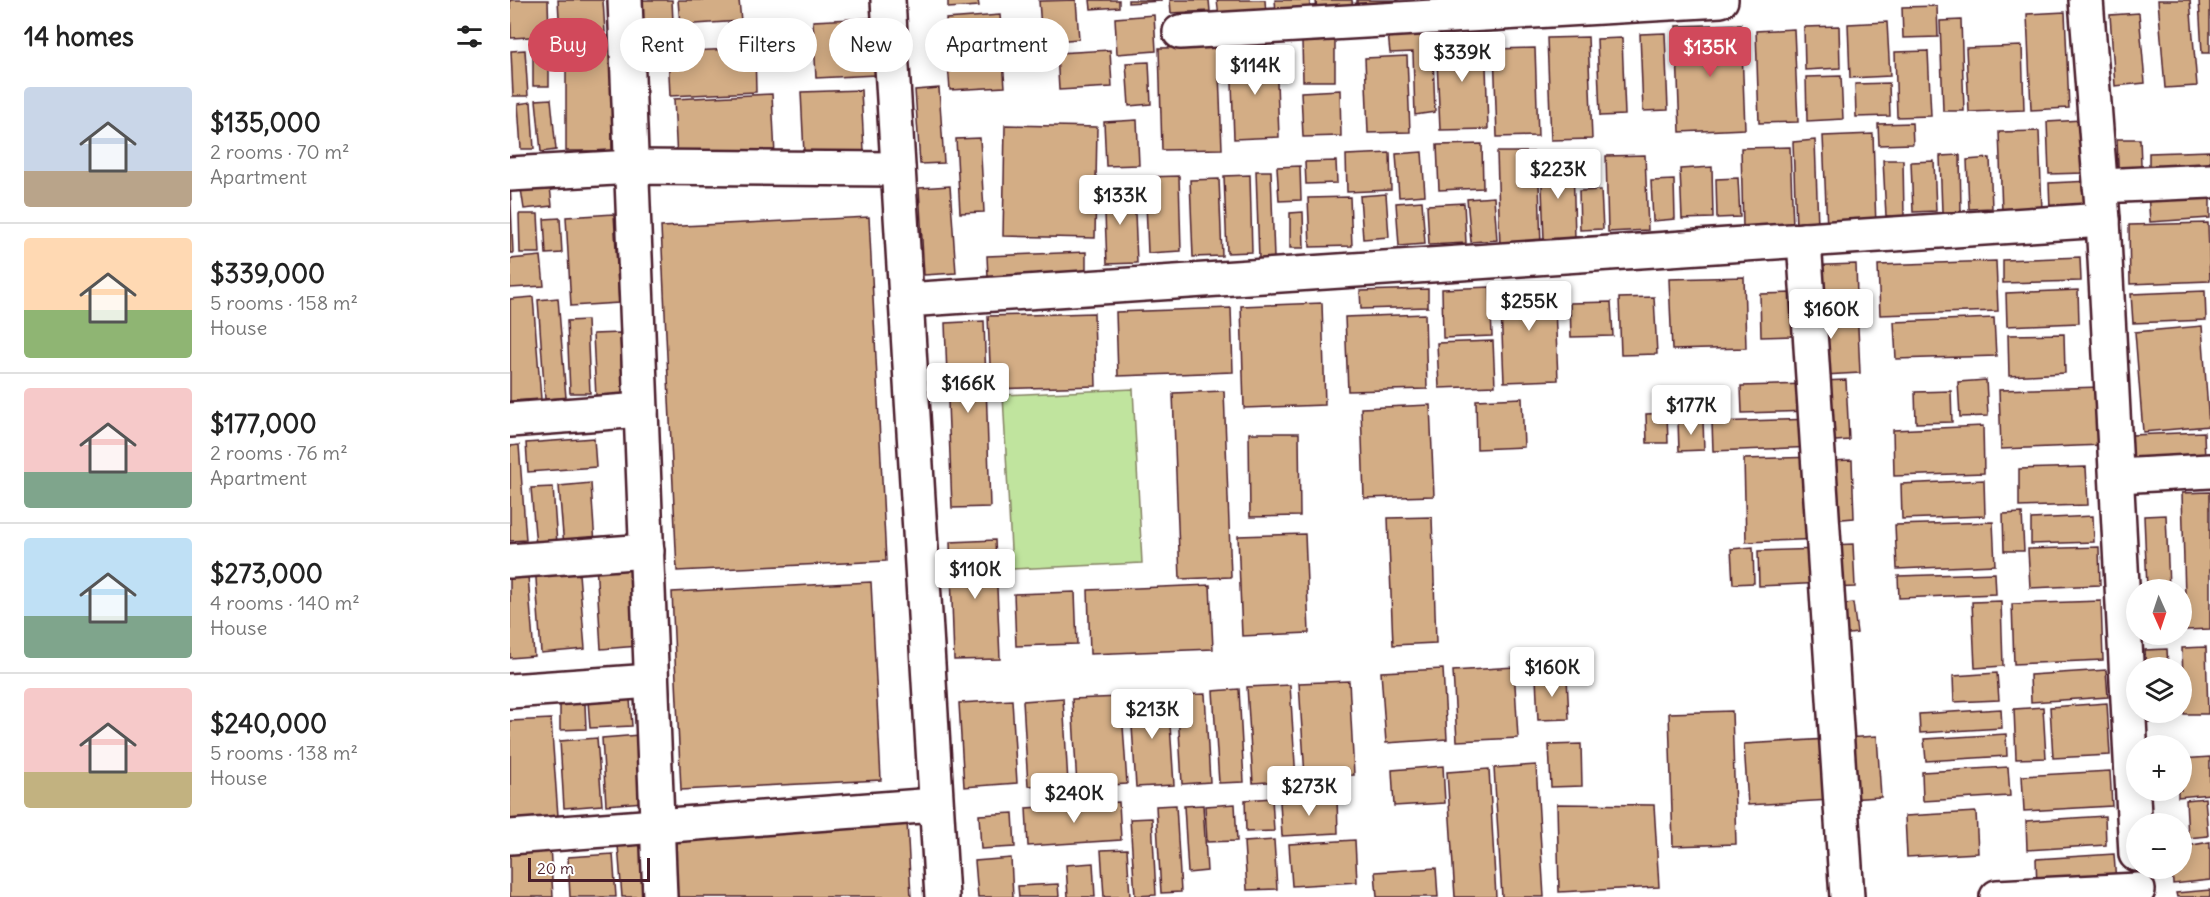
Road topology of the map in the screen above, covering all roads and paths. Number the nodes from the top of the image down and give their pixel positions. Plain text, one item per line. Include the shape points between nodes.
1 (625, 0) edge
2 (888, 0) edge
3 (1721, 0) edge
4 (2086, 0) edge
5 (1180, 32) dead end
6 (632, 167) junction
7 (898, 169) junction
8 (510, 174) edge
9 (2210, 181) edge
10 (2100, 186) junction
11 (2103, 220) junction
12 (1804, 240) junction
13 (906, 300) junction
14 (641, 410) junction
15 (510, 420) edge
16 (2210, 471) edge
17 (2117, 476) junction
18 (647, 551) junction
19 (510, 561) edge
20 (651, 681) junction
21 (510, 691) edge
22 (935, 805) junction
23 (2134, 813) edge
24 (657, 827) junction
25 (510, 837) edge
26 (2138, 885) edge
27 (660, 897) edge
28 (942, 897) edge
29 (1847, 897) edge
30 (1997, 897) edge

1 - 6 street
2 - 7 street
3 - 5 street
4 - 10 street
6 - 7 street
6 - 8 street
6 - 14 street
7 - 13 street
9 - 10 street
10 - 11 street
11 - 12 street
11 - 17 street
12 - 13 street
12 - 29 street
13 - 22 street
14 - 15 street
14 - 18 street
16 - 17 street
17 - 23 street
18 - 19 street
18 - 20 street
20 - 21 street
20 - 24 street
22 - 24 street
22 - 28 street
24 - 25 street
24 - 27 street
26 - 30 street

